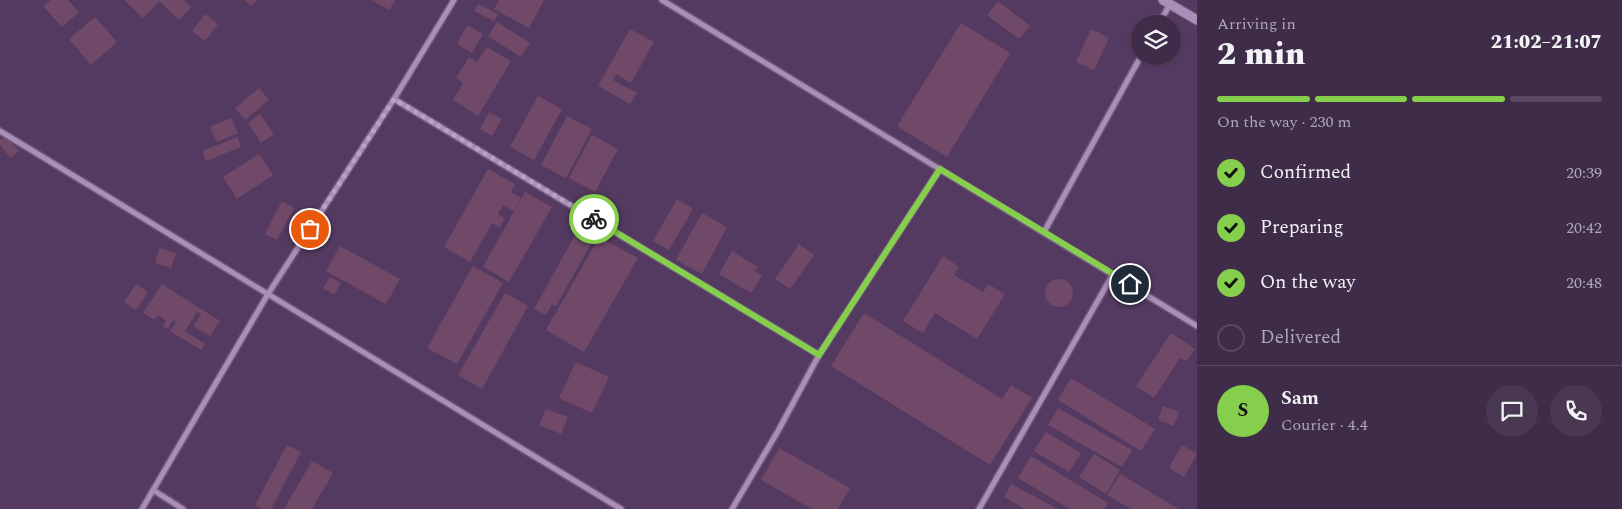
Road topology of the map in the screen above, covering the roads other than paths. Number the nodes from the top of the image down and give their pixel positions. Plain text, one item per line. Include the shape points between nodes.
1 (454, 0) edge
2 (662, 0) edge
3 (1167, 2) edge
4 (1162, 15) edge
5 (1197, 20) edge
6 (1136, 65) edge
7 (394, 99) junction
8 (0, 130) edge
9 (940, 169) junction
10 (1044, 232) junction
11 (1113, 274) junction
12 (268, 294) junction
13 (1197, 326) edge
14 (819, 355) junction
15 (153, 490) junction
16 (142, 509) edge
17 (182, 509) edge
18 (621, 509) edge
19 (732, 509) edge
20 (979, 509) edge

1 - 7 street
2 - 9 street
3 - 4 street
3 - 5 street
6 - 10 street
7 - 12 street
7 - 14 street
8 - 12 street
9 - 10 street
9 - 14 street
10 - 11 street
11 - 13 street
11 - 20 street
12 - 15 street
12 - 18 street
14 - 19 street
15 - 16 street
15 - 17 street

